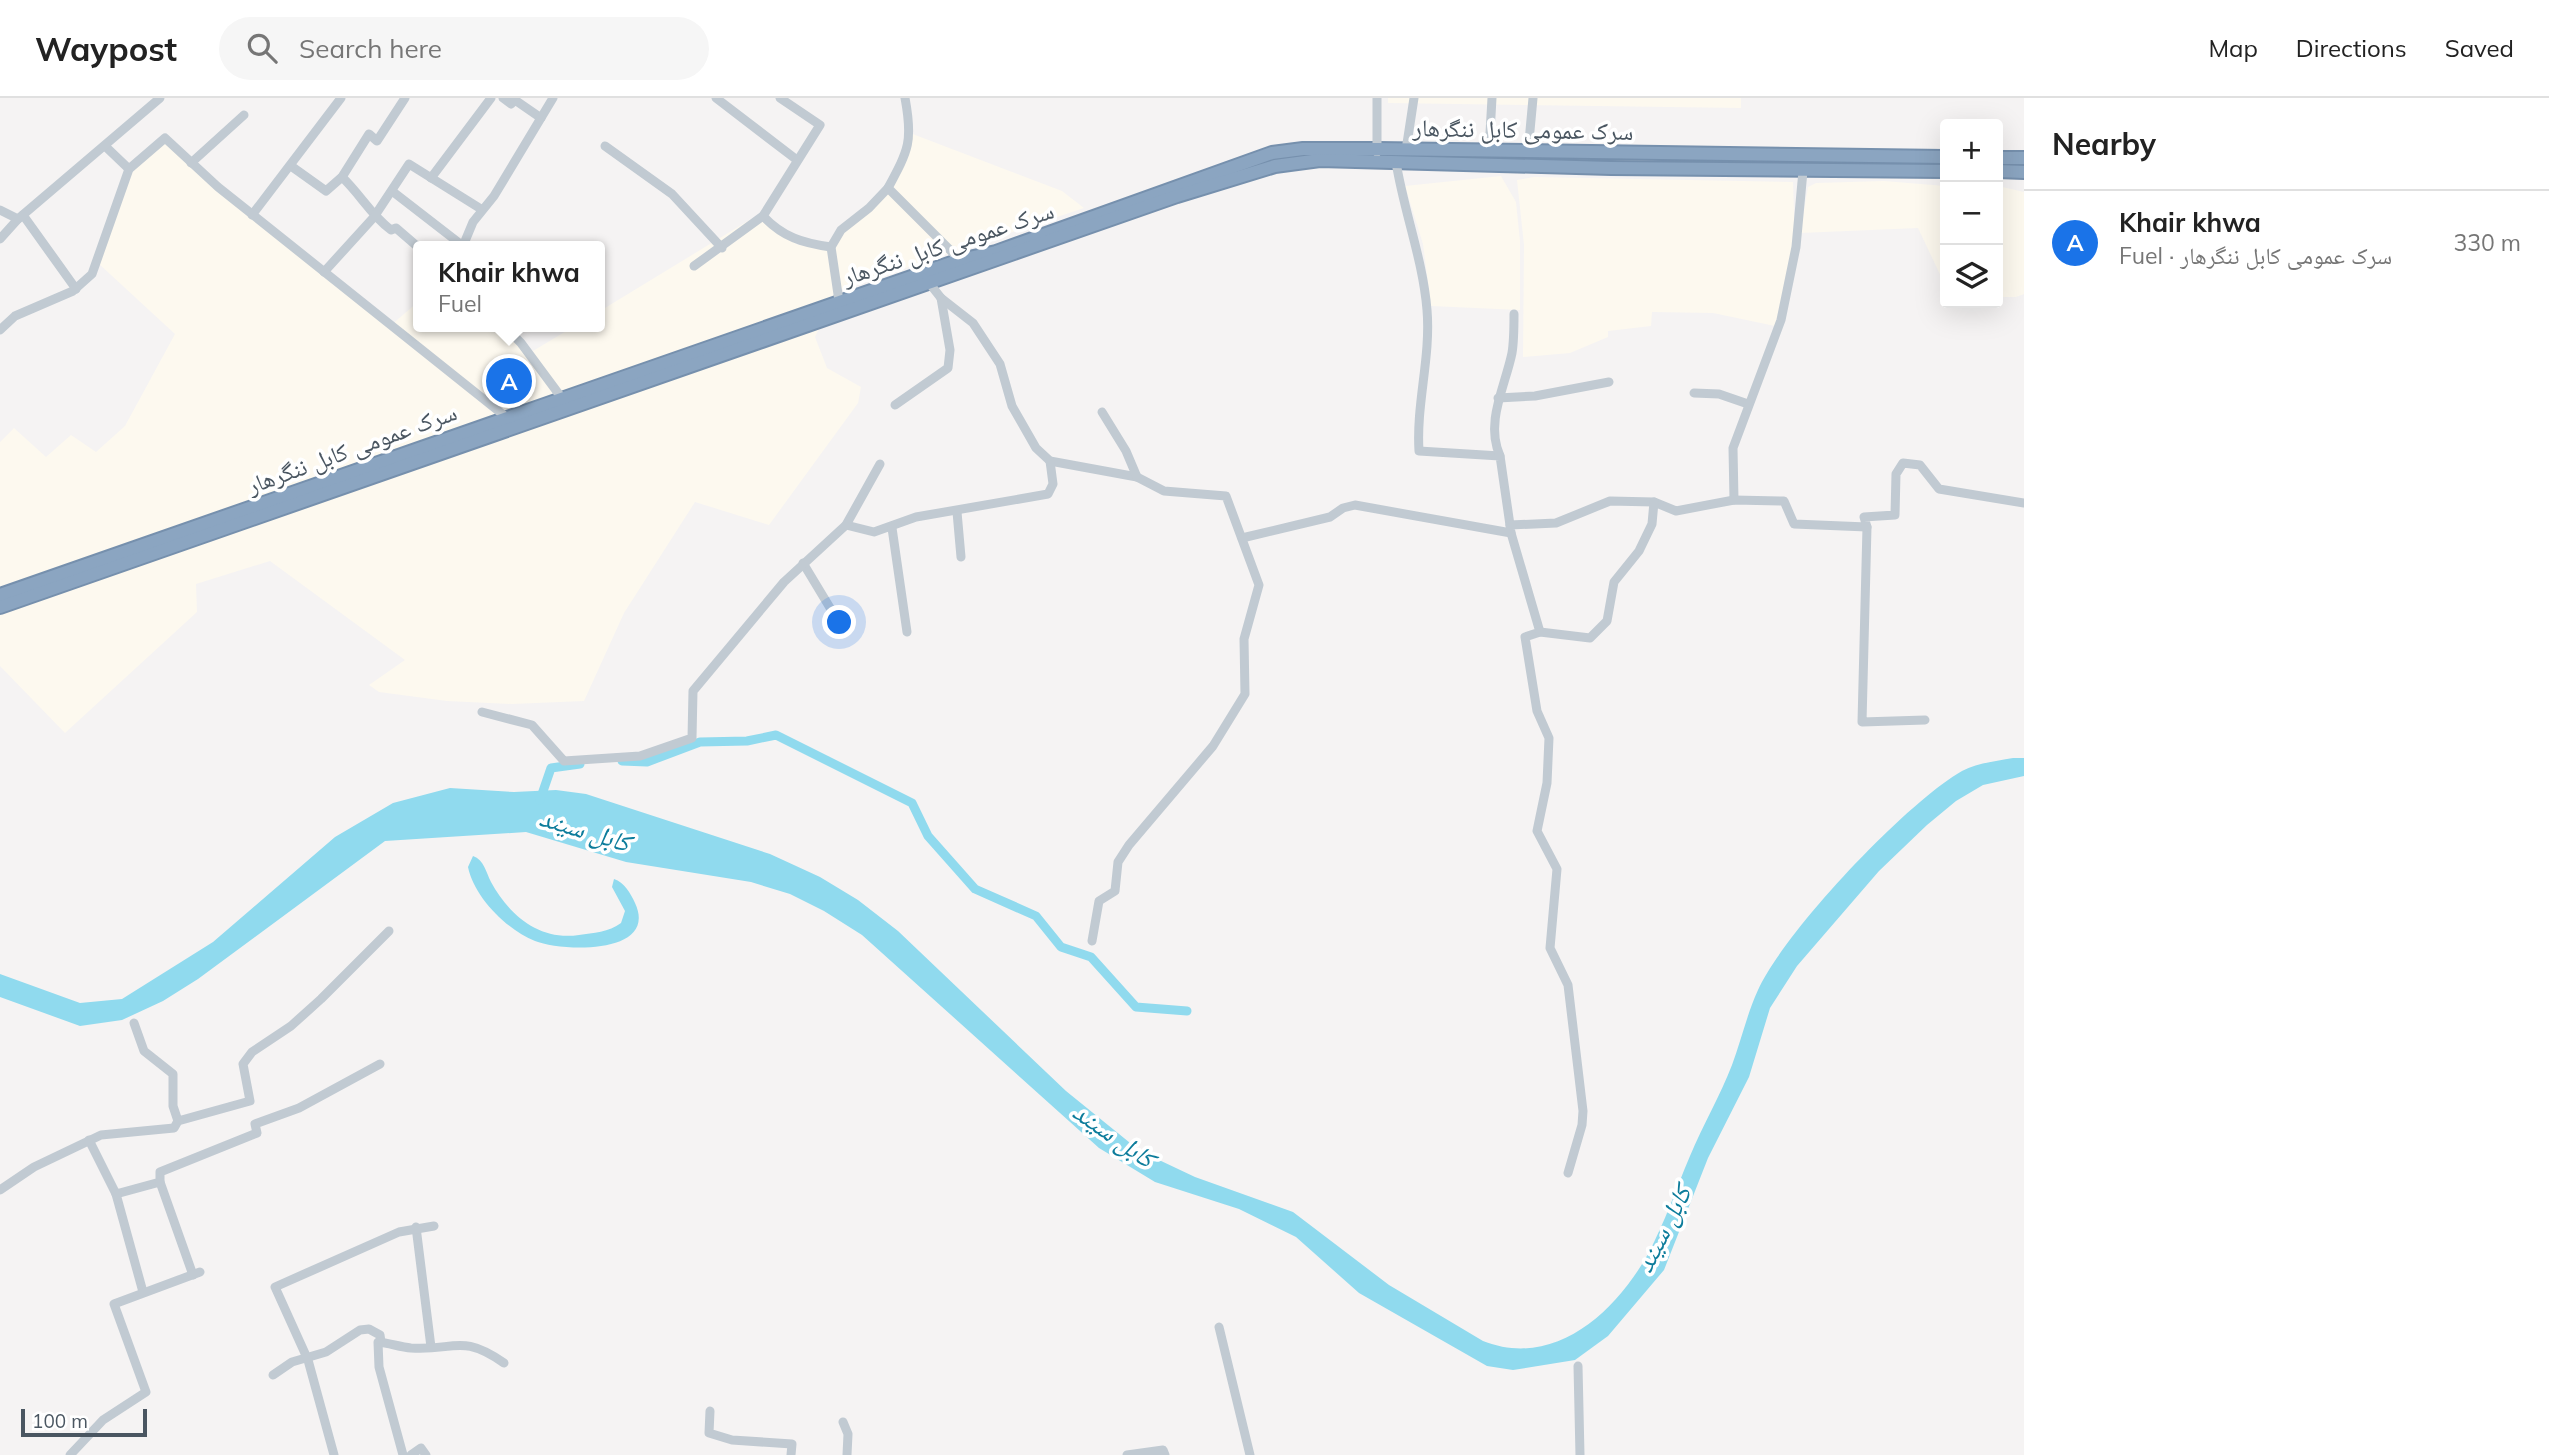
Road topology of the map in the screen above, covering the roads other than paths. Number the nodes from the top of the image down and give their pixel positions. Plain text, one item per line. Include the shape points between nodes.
1 (160, 98) edge
2 (341, 98) edge
3 (405, 98) edge
4 (491, 98) edge
5 (503, 98) edge
6 (553, 98) edge
7 (716, 98) edge
8 (780, 98) edge
9 (905, 98) edge
10 (1377, 98) edge
11 (1414, 98) edge
12 (1492, 98) edge
13 (1533, 98) edge
14 (244, 115) dead end
15 (541, 118) junction
16 (105, 146) junction
17 (605, 146) dead end
18 (1406, 150) junction
19 (1489, 152) junction
20 (1528, 152) junction
21 (1377, 155) junction
22 (1940, 157) edge
23 (2003, 158) edge
24 (2024, 158) edge
25 (797, 160) junction
26 (1396, 162) junction
27 (191, 163) junction
28 (291, 166) junction
29 (129, 169) junction
30 (1803, 171) junction
31 (1940, 171) edge
32 (2003, 171) edge
33 (2024, 172) edge
34 (342, 177) junction
35 (431, 178) junction
36 (888, 188) junction
37 (392, 191) junction
38 (481, 209) junction
39 (0, 210) edge
40 (252, 215) junction
41 (763, 216) junction
42 (20, 217) junction
43 (374, 217) junction
44 (0, 239) edge
45 (457, 241) edge
46 (465, 241) edge
47 (413, 243) edge
48 (723, 247) junction
49 (831, 247) junction
50 (960, 260) junction
51 (694, 266) dead end
52 (324, 272) junction
53 (930, 284) junction
54 (76, 289) junction
55 (941, 298) junction
56 (839, 301) junction
57 (1514, 314) dead end
58 (0, 330) edge
59 (510, 332) edge
60 (1609, 383) dead end
61 (1694, 393) dead end
62 (561, 397) junction
63 (1498, 398) junction
64 (1748, 404) junction
65 (895, 405) dead end
66 (1102, 412) dead end
67 (506, 416) junction
68 (1500, 456) junction
69 (1050, 461) junction
70 (880, 464) dead end
71 (1137, 477) junction
72 (1734, 500) junction
73 (1654, 502) junction
74 (2024, 503) edge
75 (957, 512) junction
76 (846, 526) junction
77 (1867, 527) junction
78 (892, 528) junction
79 (1511, 529) junction
80 (1242, 538) junction
81 (961, 557) dead end
82 (803, 563) junction
83 (0, 595) edge
84 (0, 607) edge
85 (841, 626) dead end
86 (907, 632) dead end
87 (1540, 632) junction
88 (482, 712) dead end
89 (1925, 720) dead end
90 (389, 932) dead end
91 (1092, 941) dead end
92 (134, 1023) dead end
93 (380, 1064) dead end
94 (178, 1121) junction
95 (89, 1140) junction
96 (1568, 1173) dead end
97 (160, 1182) junction
98 (0, 1190) edge
99 (116, 1194) junction
100 (434, 1226) dead end
101 (416, 1227) junction
102 (143, 1292) junction
103 (1219, 1327) dead end
104 (381, 1342) junction
105 (431, 1346) junction
106 (308, 1360) junction
107 (504, 1363) dead end
108 (1578, 1366) dead end
109 (273, 1375) dead end
110 (710, 1411) dead end
111 (843, 1422) dead end
112 (70, 1455) edge
113 (334, 1455) edge
114 (403, 1455) edge
115 (411, 1455) edge
116 (426, 1455) edge
117 (791, 1455) edge
118 (847, 1455) edge
119 (1127, 1455) edge
120 (1165, 1455) edge
121 (1250, 1455) edge
122 (1580, 1455) edge

1 - 16 street
2 - 28 street
3 - 34 street via 377,141 369,134
4 - 35 street
5 - 15 street via 512,104 515,100
6 - 15 street
7 - 25 street
8 - 25 street via 820,125
9 - 36 street via 912,132
10 - 21 street
11 - 18 street
12 - 19 street
13 - 20 street
14 - 27 street
15 - 38 street via 494,196
16 - 29 street
16 - 42 street
17 - 48 street via 673,194
18 - 19 highway, سرک عمومی کابل ننگرهار
18 - 21 highway, سرک عمومی کابل ننگرهار
19 - 20 highway, سرک عمومی کابل ننگرهار
20 - 22 highway, سرک عمومی کابل ننگرهار
21 - 26 highway, سرک عمومی کابل ننگرهار
21 - 50 highway, سرک عمومی کابل ننگرهار via 1303,149 1272,153 996,252
21 - 53 highway, سرک عمومی کابل ننگرهار via 1275,166
23 - 24 highway
25 - 41 street
26 - 30 highway, سرک عمومی کابل ننگرهار
26 - 68 street via 1421,265 1427,312 1419,451
27 - 29 street via 165,138
27 - 40 street
28 - 34 street via 327,191
28 - 40 street
29 - 54 street via 92,274
30 - 31 highway, سرک عمومی کابل ننگرهار
30 - 64 street via 1796,247 1781,320 1762,378
32 - 33 highway
34 - 43 street via 357,190
35 - 37 street via 409,164
35 - 38 street
36 - 49 street via 841,230
36 - 50 street
37 - 43 street
37 - 45 street
38 - 46 street
39 - 42 street
40 - 52 street
41 - 48 street
41 - 49 street via 798,242
42 - 44 street
42 - 54 street
43 - 47 street
43 - 52 street
48 - 51 street
49 - 56 street
50 - 56 highway, سرک عمومی کابل ننگرهار
52 - 67 street
53 - 55 street
53 - 84 highway, سرک عمومی کابل ننگرهار
54 - 58 street via 15,316
55 - 65 street via 950,350 948,368
55 - 69 street via 973,323 1000,364 1012,406 1036,447
56 - 62 highway, سرک عمومی کابل ننگرهار
57 - 63 street via 1512,353
59 - 62 street
60 - 63 street
61 - 64 street via 1719,394
62 - 67 highway, سرک عمومی کابل ننگرهار
63 - 68 street via 1494,442
64 - 72 street via 1733,448
66 - 71 street
67 - 83 highway, سرک عمومی کابل ننگرهار
68 - 79 street
69 - 71 street
69 - 75 street via 1053,484 1048,494
70 - 76 street
71 - 80 street via 1164,491 1226,496
72 - 73 street via 1676,511
72 - 77 street via 1784,501 1794,524
73 - 79 street via 1610,501 1556,523
73 - 87 street via 1652,524 1639,551 1614,582 1607,621 1590,638
74 - 77 street via 1939,489 1920,465 1903,463 1896,474 1895,515 1864,517
75 - 78 street via 916,517
75 - 81 street
76 - 78 street via 873,533
76 - 82 street
77 - 89 street via 1862,722
78 - 86 street
79 - 80 street via 1355,505 1330,517
79 - 87 street
80 - 91 street via 1259,584 1244,639 1245,694 1213,746 1118,862 1115,891 1099,901
82 - 85 street
82 - 88 street via 693,691 692,738 640,755 564,761 532,725
87 - 96 street via 1525,637 1536,711 1549,738 1547,783 1537,831 1557,870 1550,948 1568,985 1583,1111
90 - 94 street via 291,1026 252,1052 243,1064 250,1101
92 - 94 street via 144,1051 173,1074
93 - 97 street via 299,1108 256,1124 257,1133 160,1172
94 - 95 street via 174,1128
95 - 98 street
95 - 99 street
97 - 99 street
97 - 102 street via 197,1273
99 - 102 street
100 - 101 street
101 - 105 street
101 - 106 street via 277,1284
102 - 112 street via 114,1304 146,1392 103,1420
103 - 121 street
104 - 105 street via 410,1348
104 - 106 street via 375,1332 359,1330
104 - 114 street via 377,1344 379,1367
105 - 107 street via 465,1343 483,1348
106 - 109 street via 292,1362
106 - 113 street
108 - 122 street
110 - 117 street via 709,1433 732,1440 792,1444
111 - 118 street via 848,1434
115 - 116 street via 421,1448
119 - 120 street via 1163,1450

